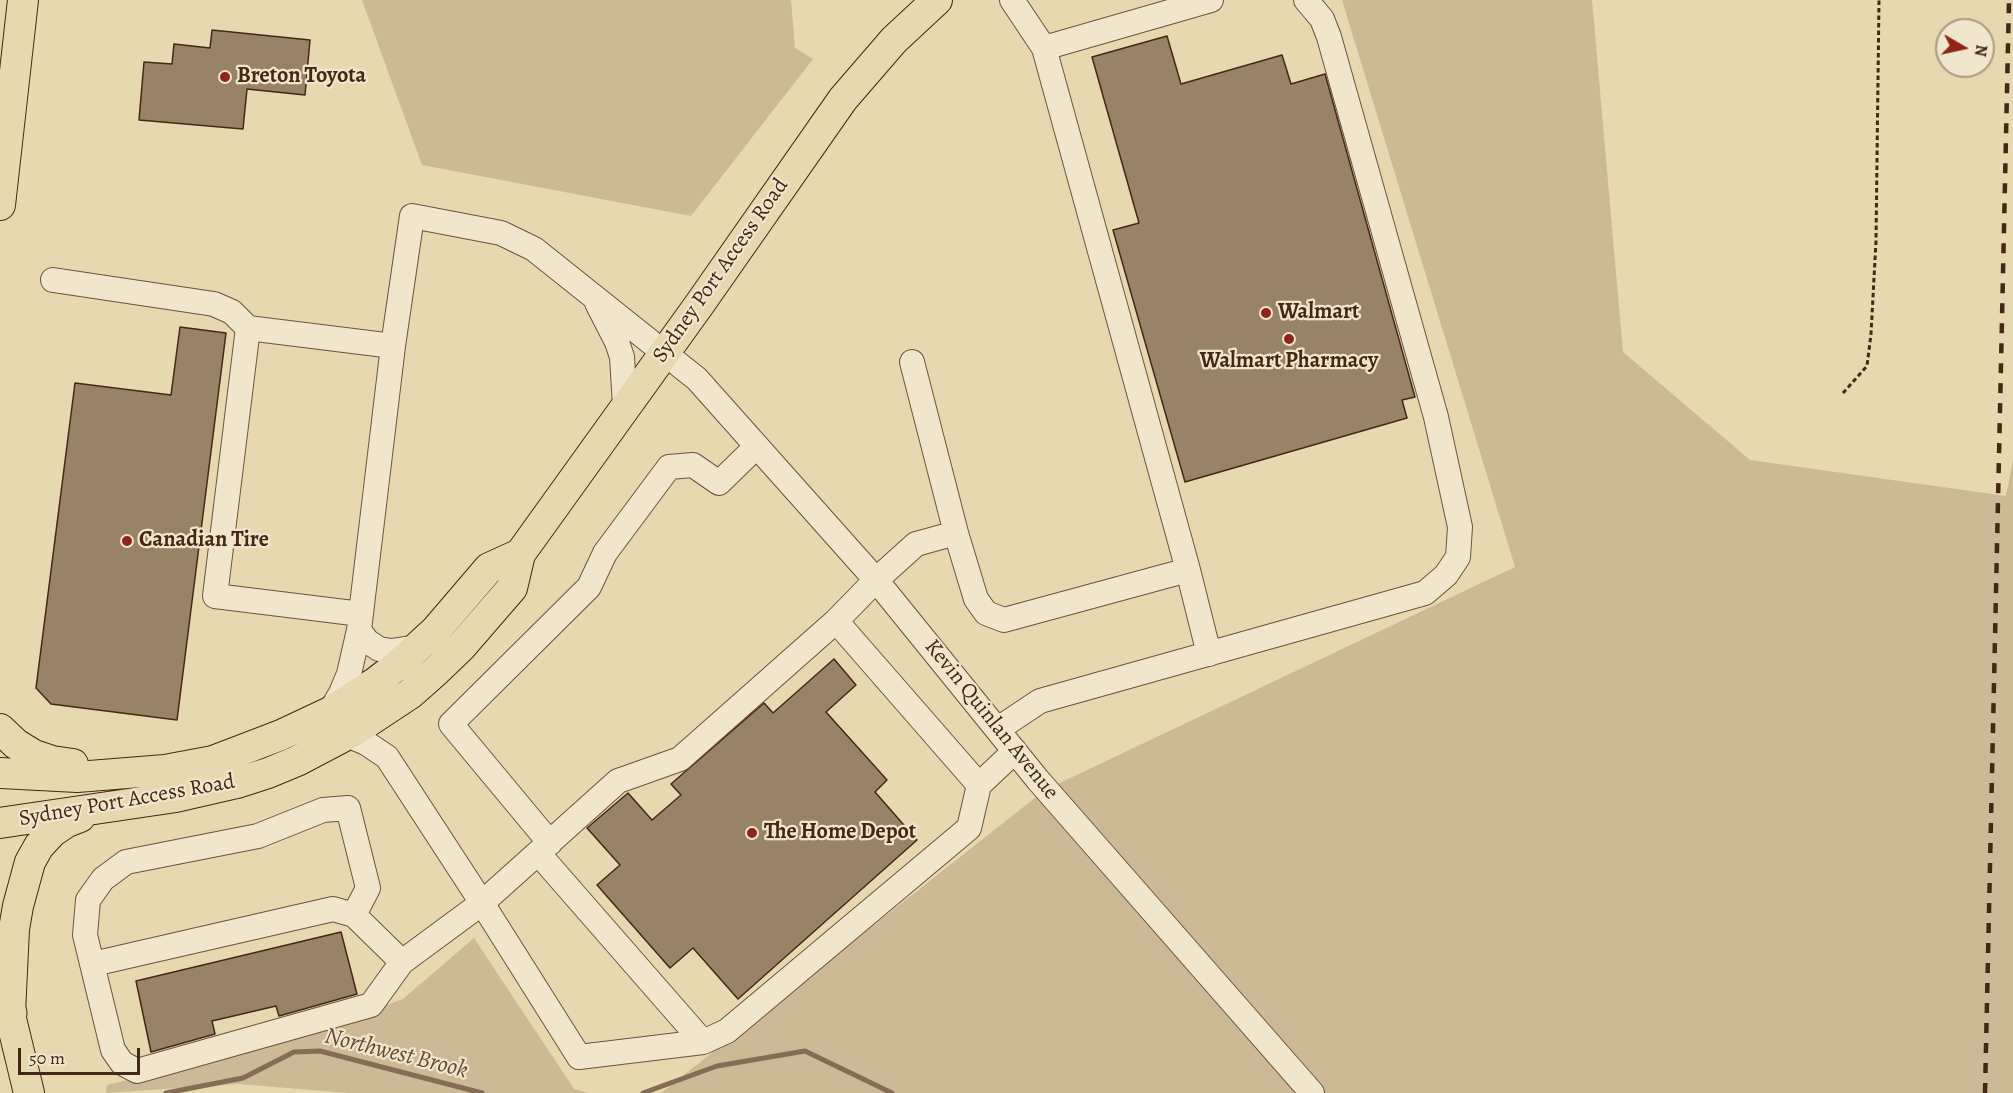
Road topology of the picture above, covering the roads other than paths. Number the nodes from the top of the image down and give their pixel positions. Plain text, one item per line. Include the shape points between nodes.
1 (23, 0) edge
2 (937, 0) edge
3 (1012, 0) edge
4 (1211, 0) edge
5 (1306, 0) edge
6 (1044, 48) junction
7 (0, 205) edge
8 (53, 280) dead end
9 (593, 296) junction
10 (248, 328) junction
11 (393, 346) junction
12 (664, 352) junction
13 (912, 362) dead end
14 (625, 406) junction
15 (757, 446) junction
16 (956, 533) junction
17 (520, 554) junction
18 (1188, 570) junction
19 (876, 580) junction
20 (836, 621) junction
21 (360, 622) junction
22 (418, 647) junction
23 (1209, 654) junction
24 (330, 712) junction
25 (382, 713) junction
26 (0, 729) edge
27 (998, 729) junction
28 (347, 735) junction
29 (254, 746) junction
30 (1016, 751) junction
31 (387, 757) junction
32 (0, 773) edge
33 (979, 785) junction
34 (106, 809) junction
35 (0, 812) edge
36 (0, 823) edge
37 (544, 848) junction
38 (482, 903) junction
39 (354, 915) junction
40 (402, 962) junction
41 (93, 964) junction
42 (0, 976) edge
43 (5, 1005) edge
44 (703, 1042) junction
45 (29, 1093) edge
46 (1312, 1093) edge

1 - 7 main road
2 - 12 main road, Sydney Port Access Road via 894,40 843,99
3 - 6 street
4 - 6 street
5 - 23 street via 1322,19 1329,37 1436,417 1460,527 1458,557 1446,575 1425,593
6 - 18 street
8 - 10 street via 214,304 232,312
9 - 11 street, Kevin Quinlan Avenue via 534,249 501,233 412,216
9 - 12 street, Kevin Quinlan Avenue
9 - 14 street via 622,357
10 - 11 street
10 - 21 street via 215,596
11 - 21 street
12 - 14 main road, Sydney Port Access Road
12 - 15 street, Kevin Quinlan Avenue via 697,379
13 - 16 street
14 - 17 main road, Sydney Port Access Road
15 - 19 street, Kevin Quinlan Avenue
15 - 37 street via 719,483 693,465 669,467 605,553 590,587 451,724
16 - 18 street via 976,599 986,613 1004,620
16 - 19 street via 916,544
17 - 22 main road, Sydney Port Access Road via 489,568
17 - 25 main road, Sydney Port Access Road via 512,588 484,621 436,671
18 - 23 street
19 - 20 street
19 - 27 street, Kevin Quinlan Avenue
20 - 33 street
20 - 37 street via 680,759 618,781
21 - 22 street via 367,641 379,649
21 - 24 street via 349,674
22 - 24 main road, Sydney Port Access Road via 376,682
23 - 27 street via 1040,700
24 - 29 main road, Sydney Port Access Road
25 - 28 main road, Sydney Port Access Road
25 - 31 street
26 - 29 main road via 34,755 72,764 177,762
27 - 30 street, Kevin Quinlan Avenue
28 - 31 street
28 - 34 main road, Sydney Port Access Road via 297,761 237,783
29 - 32 main road, Sydney Port Access Road via 213,761 144,773 77,777
29 - 35 main road via 179,773
30 - 33 street
30 - 46 street, Kevin Quinlan Avenue
31 - 38 street
33 - 44 street via 969,828 727,1031
34 - 36 main road, Sydney Port Access Road
34 - 43 main road via 67,822 52,832 30,862 18,906
37 - 38 street
37 - 44 street
38 - 40 street
38 - 44 street via 579,1057
39 - 40 street
39 - 41 street via 333,909
39 - 41 street via 368,888 348,808 323,810 258,836 126,862 103,879 88,900 86,935
40 - 41 street via 371,1005 137,1071 122,1063 113,1050
42 - 43 main road
43 - 45 main road

